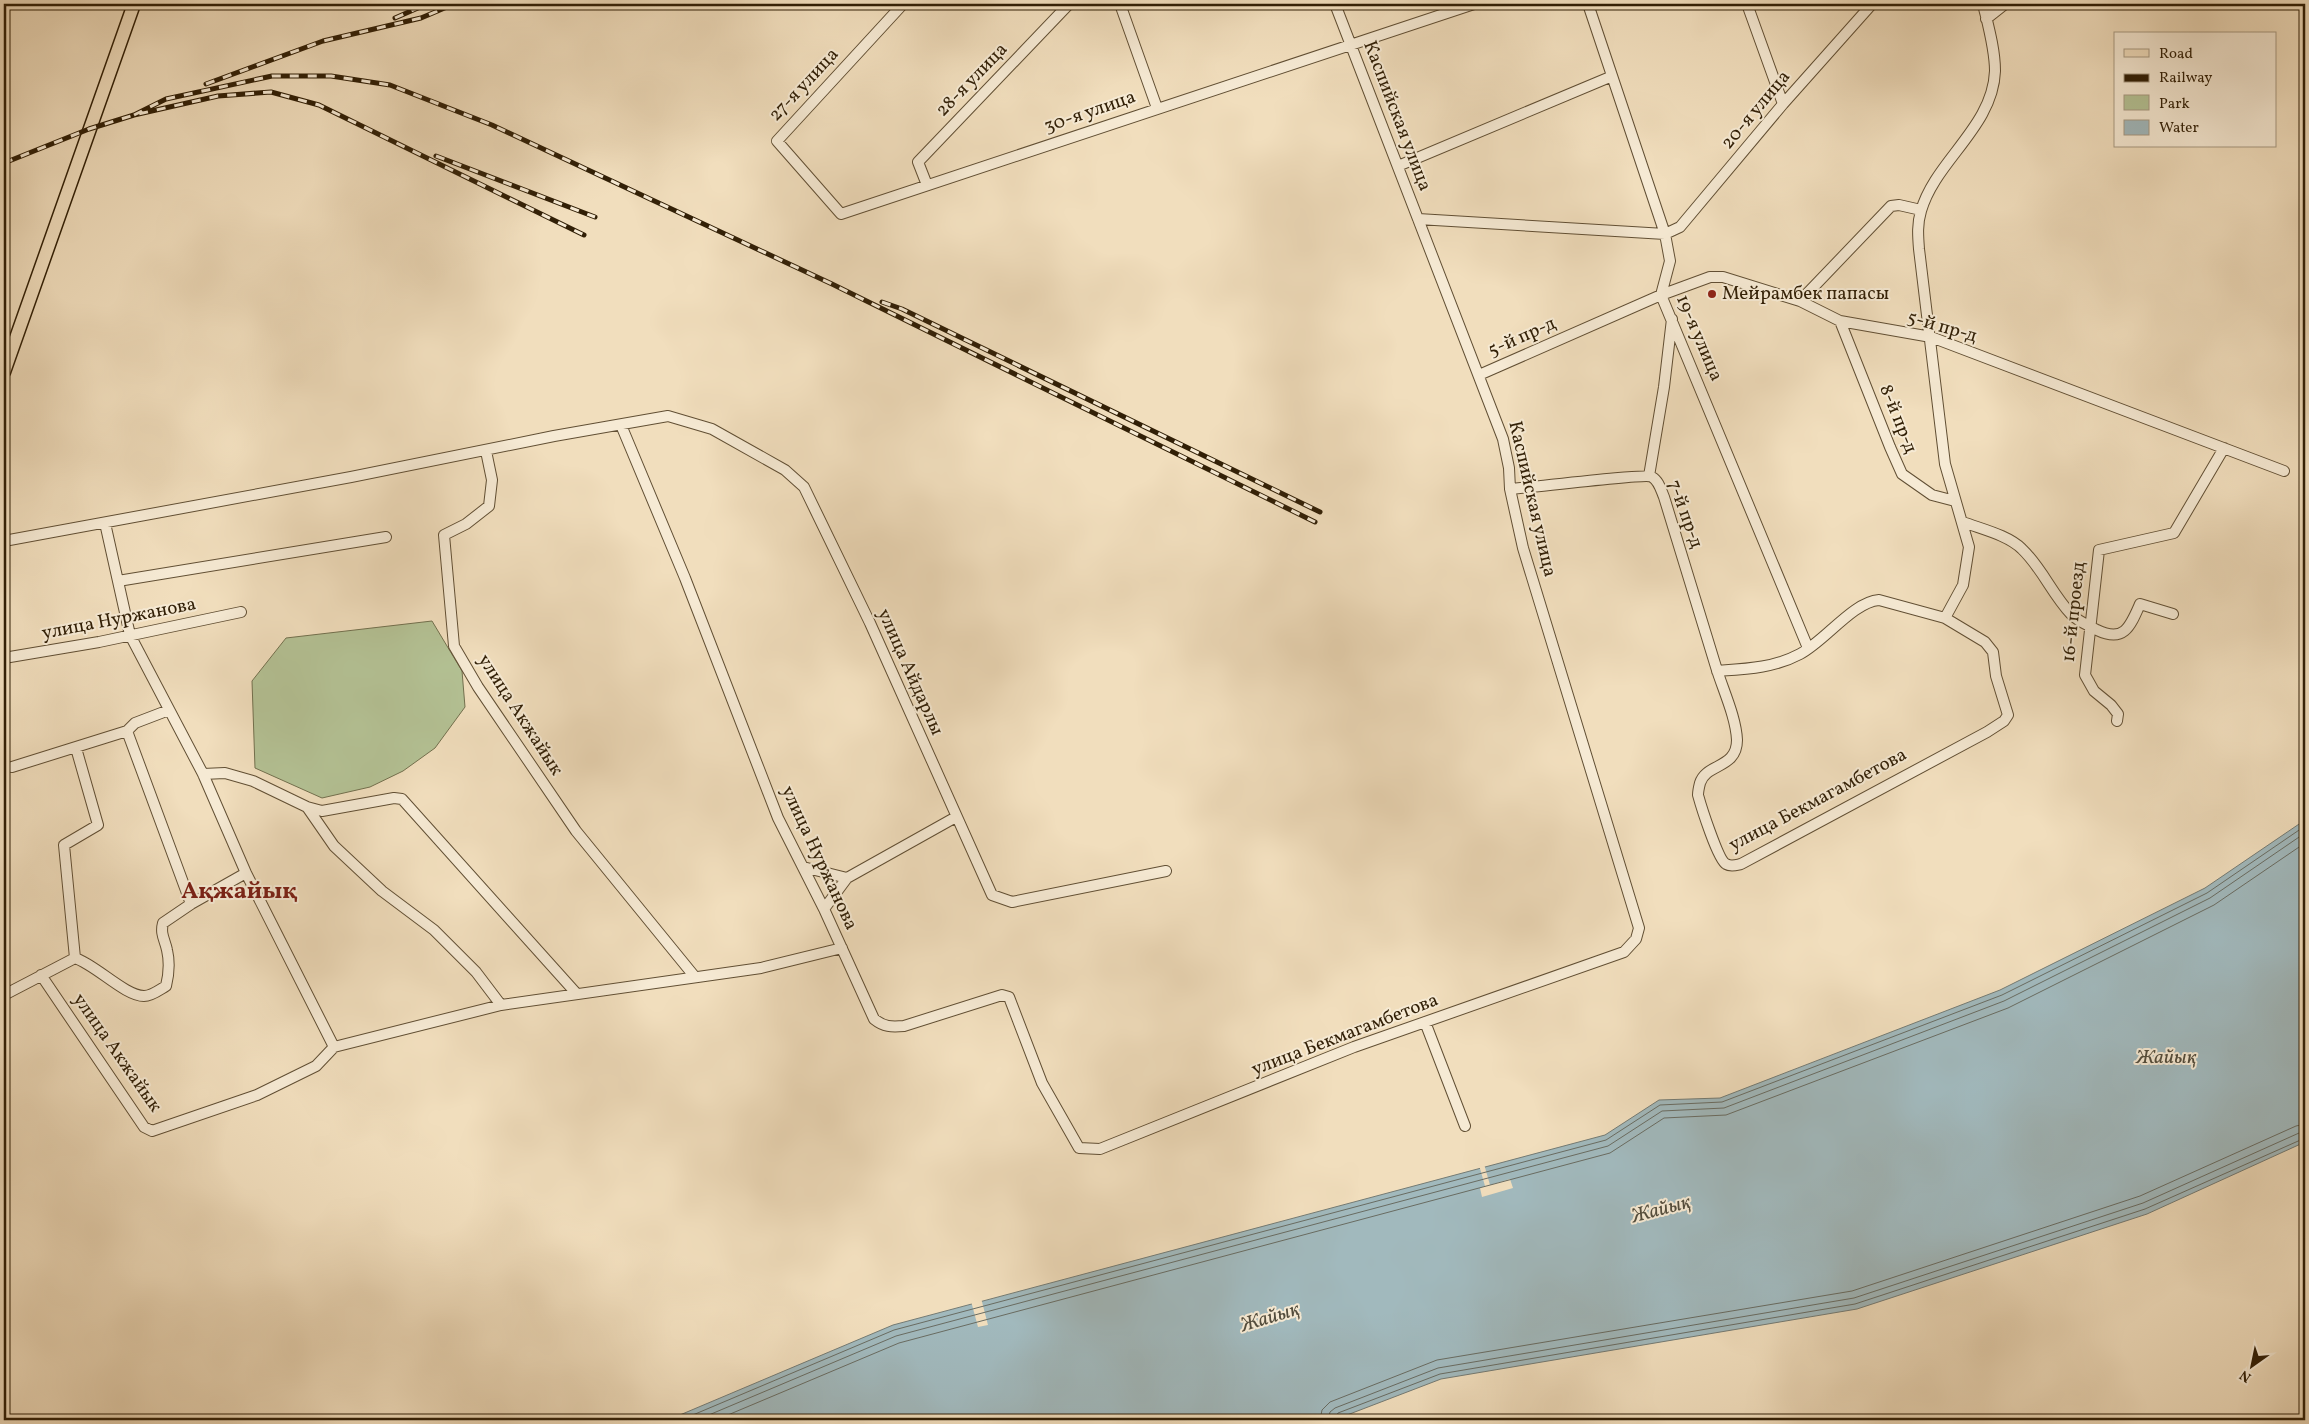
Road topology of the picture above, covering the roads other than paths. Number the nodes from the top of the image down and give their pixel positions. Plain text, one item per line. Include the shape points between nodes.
1 (134, 4) edge
2 (903, 4) edge
3 (1069, 4) edge
4 (1120, 4) edge
5 (1335, 4) edge
6 (1474, 4) edge
7 (1588, 4) edge
8 (1746, 4) edge
9 (1872, 4) edge
10 (1983, 4) edge
11 (2005, 4) edge
12 (1986, 19) junction
13 (1350, 44) junction
14 (1610, 76) junction
15 (1783, 104) junction
16 (1157, 108) junction
17 (1398, 166) junction
18 (927, 185) junction
19 (1921, 210) junction
20 (842, 214) joint
21 (1418, 219) junction
22 (1665, 234) junction
23 (1661, 295) junction
24 (1800, 301) junction
25 (1672, 318) junction
26 (1840, 321) junction
27 (1931, 338) junction
28 (4, 372) edge
29 (1479, 375) junction
30 (621, 425) junction
31 (2224, 448) junction
32 (486, 451) junction
33 (2284, 471) dead end
34 (1649, 476) junction
35 (1510, 489) junction
36 (1955, 501) junction
37 (1962, 522) junction
38 (105, 523) junction
39 (386, 537) dead end
40 (4, 541) edge
41 (118, 580) junction
42 (240, 612) dead end
43 (2173, 614) dead end
44 (1945, 618) junction
45 (2092, 627) junction
46 (130, 635) junction
47 (1808, 648) junction
48 (4, 658) edge
49 (1717, 671) junction
50 (169, 710) junction
51 (2117, 721) dead end
52 (127, 731) junction
53 (76, 748) junction
54 (12, 767) dead end
55 (203, 774) junction
56 (307, 807) junction
57 (956, 817) junction
58 (802, 866) junction
59 (1166, 871) dead end
60 (246, 873) junction
61 (847, 878) junction
62 (191, 904) junction
63 (824, 909) junction
64 (842, 948) junction
65 (1624, 952) joint
66 (75, 958) junction
67 (41, 976) junction
68 (695, 976) junction
69 (576, 993) junction
70 (4, 994) edge
71 (501, 1005) junction
72 (1425, 1022) junction
73 (334, 1047) junction
74 (1465, 1126) dead end
75 (1079, 1148) joint

1 - 28 main road
2 - 20 street, 27-я улица via 777,141
3 - 18 street, 28-я улица via 918,162
4 - 16 street
5 - 13 street, Каспийская улица
6 - 13 street, 30-я улица
7 - 14 street, 19-я улица
8 - 15 street
9 - 15 street, 20-я улица
10 - 12 street
11 - 12 street
12 - 19 street via 1995,71 1990,97 1935,182
13 - 16 street, 30-я улица
13 - 17 street, Каспийская улица
14 - 17 street
14 - 22 street, 19-я улица
15 - 22 street, 20-я улица via 1680,228
16 - 18 street, 30-я улица
17 - 21 street, Каспийская улица
18 - 20 street, 30-я улица
19 - 24 street via 1891,206
19 - 27 street via 1919,249
21 - 22 street
21 - 29 street, Каспийская улица
22 - 23 street, 19-я улица via 1670,262
23 - 24 street, 5-й пр-д via 1710,277 1723,277
23 - 25 street, 19-я улица
23 - 29 street, 5-й пр-д
24 - 26 street, 5-й пр-д
25 - 34 street
25 - 47 street, 19-я улица
26 - 27 street, 5-й пр-д
26 - 36 street, 8-й пр-д via 1902,474 1932,495
27 - 31 street, 5-й пр-д
27 - 36 street via 1945,464
29 - 35 street, Каспийская улица via 1503,439
30 - 32 street, улица Айдарлы
30 - 57 street, улица Айдарлы via 668,416 712,429 785,470 804,487 870,623
30 - 58 street, улица Нуржанова via 685,578 778,818
31 - 33 street, 5-й пр-д
31 - 45 street, 16-й проезд via 2174,533 2098,550
32 - 38 street, улица Айдарлы
32 - 68 street, улица Акжайык via 492,480 488,506 466,524 444,535 454,646 478,687 576,831
34 - 35 street, 7-й пр-д
34 - 49 street, 7-й пр-д via 1657,482 1664,496
35 - 65 street, Каспийская улица via 1522,548 1639,928 1636,939
36 - 37 street
37 - 44 street via 1968,547 1967,566 1963,585
37 - 45 street via 2021,547 2071,615
38 - 40 street, улица Айдарлы
38 - 41 street
39 - 41 street
41 - 46 street
42 - 46 street, улица Нуржанова
43 - 45 street via 2140,604 2131,625 2120,634 2109,636
44 - 47 street via 1871,600
44 - 49 street, улица Бекмагамбетова via 1985,642 1993,652 1996,676 2007,708 2008,715 2004,721 1803,832 1733,866 1722,860 1698,793 1704,776 1735,754 1737,740 1733,720
45 - 51 street, 16-й проезд via 2085,675 2094,691 2118,714
46 - 48 street, улица Нуржанова
46 - 50 street
47 - 49 street via 1778,664
50 - 52 street via 135,723
50 - 55 street
52 - 53 street
52 - 62 street
53 - 54 street
53 - 66 street via 98,825 64,846
55 - 56 street via 225,772 253,781
55 - 60 street
56 - 69 street via 322,811 402,799
56 - 71 street via 334,846 382,891 434,930 476,972
57 - 59 street, улица Айдарлы via 992,895 1012,902
57 - 61 street
58 - 61 street
58 - 63 street, улица Нуржанова
60 - 62 street
60 - 73 street
61 - 63 street
62 - 66 street via 163,923 161,932 168,951 170,971 166,986 154,993 143,996 124,989 88,962
63 - 64 street, улица Нуржанова
64 - 68 street via 761,968
64 - 75 street, улица Нуржанова via 874,1018 881,1025 904,1026 1002,995 1009,997 1042,1083
65 - 72 street, улица Бекмагамбетова
66 - 67 street
67 - 70 street
67 - 73 street, улица Акжайык via 144,1127 152,1131 257,1095 316,1066
68 - 69 street
69 - 71 street
71 - 73 street
72 - 74 street
72 - 75 street, улица Бекмагамбетова via 1354,1047 1100,1149

